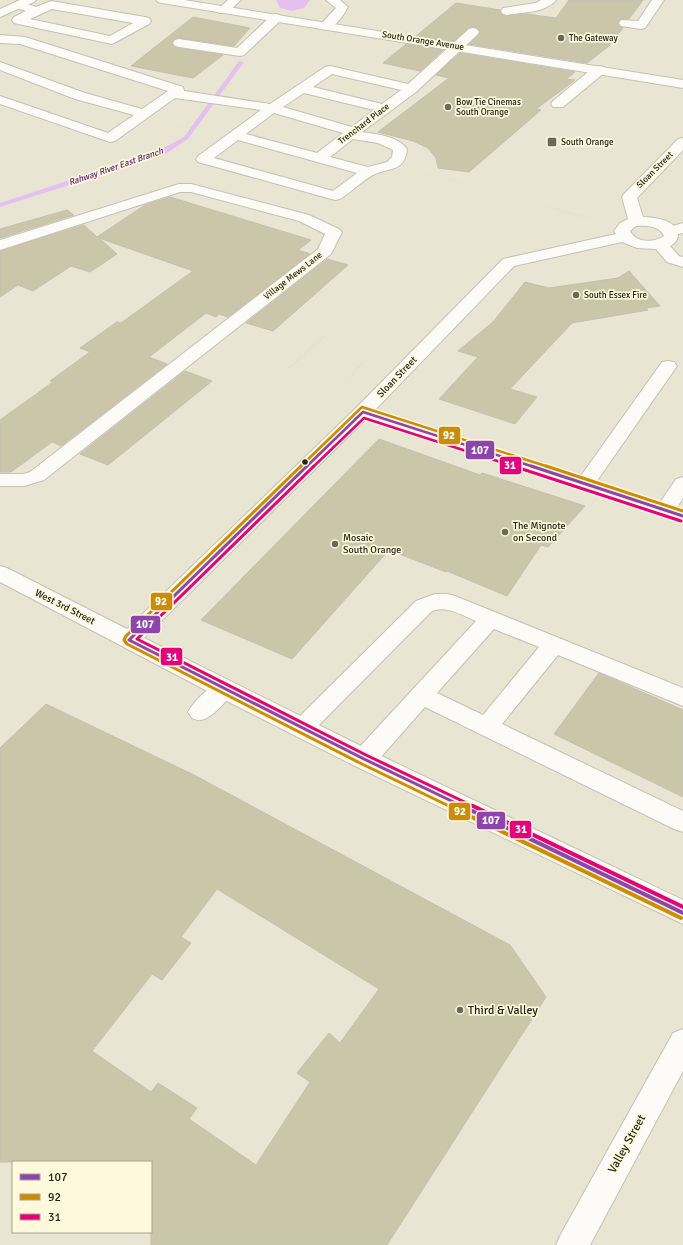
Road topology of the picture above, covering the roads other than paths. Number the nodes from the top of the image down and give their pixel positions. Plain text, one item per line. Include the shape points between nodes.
1 (30, 0) edge
2 (162, 0) edge
3 (235, 0) edge
4 (332, 0) edge
5 (658, 0) edge
6 (186, 2) edge
7 (18, 5) junction
8 (547, 5) edge
9 (223, 10) junction
10 (36, 11) junction
11 (507, 11) dead end
12 (0, 13) edge
13 (276, 18) junction
14 (625, 23) dead end
15 (325, 26) junction
16 (473, 32) dead end
17 (0, 39) edge
18 (179, 43) dead end
19 (458, 47) junction
20 (0, 66) edge
21 (599, 70) junction
22 (683, 84) edge
23 (302, 88) junction
24 (411, 89) junction
25 (174, 94) junction
26 (0, 100) edge
27 (558, 104) dead end
28 (272, 108) junction
29 (384, 109) junction
30 (146, 114) junction
31 (352, 133) junction
32 (235, 135) junction
33 (683, 142) edge
34 (318, 159) junction
35 (368, 172) junction
36 (629, 229) junction
37 (677, 230) edge
38 (660, 244) junction
39 (0, 245) edge
40 (683, 262) edge
41 (668, 366) dead end
42 (363, 412) junction
43 (0, 480) edge
44 (683, 483) edge
45 (585, 484) junction
46 (674, 513) edge
47 (0, 573) edge
48 (490, 618) junction
49 (130, 640) junction
50 (554, 644) junction
51 (223, 689) junction
52 (421, 695) junction
53 (683, 697) edge
54 (200, 712) dead end
55 (487, 726) junction
56 (302, 728) junction
57 (364, 759) junction
58 (683, 822) edge
59 (683, 913) edge
60 (683, 1042) edge
61 (572, 1245) edge

1 - 7 street
2 - 6 street, South Orange Avenue
3 - 9 street
4 - 15 street via 342,7
5 - 14 street via 641,25
6 - 9 street, South Orange Avenue
7 - 10 street
7 - 12 street
8 - 11 street
9 - 13 street, South Orange Avenue
10 - 10 street via 51,5 145,21 112,40 18,20
13 - 15 street, South Orange Avenue
13 - 18 street via 240,52
15 - 19 street, South Orange Avenue
16 - 19 street, Trenchard Place
17 - 25 street via 21,40 178,90
19 - 21 street, South Orange Avenue
19 - 24 street, Trenchard Place
20 - 30 street via 80,96
21 - 22 street, South Orange Avenue
21 - 27 street
23 - 24 street via 330,70
23 - 28 street
23 - 29 street
24 - 29 street, Trenchard Place
25 - 28 street
25 - 30 street
26 - 30 street via 110,138
28 - 31 street
28 - 32 street
29 - 31 street, Trenchard Place
31 - 34 street, Trenchard Place
31 - 35 street via 393,144 400,149 399,158 392,166
32 - 34 street
32 - 35 street via 203,159 334,196
33 - 36 street, Sloan Street via 628,197
34 - 35 street
36 - 37 street via 657,223
36 - 38 street via 638,244
36 - 42 street, Sloan Street via 510,262
37 - 38 street via 672,238
38 - 40 street via 673,259
39 - 43 street, Village Mews Lane via 179,188 191,188 304,218 334,232 325,251 37,476 24,480
41 - 45 street
42 - 45 street
42 - 49 street, Sloan Street
44 - 46 street
45 - 46 street
47 - 49 street, West 3rd Street
48 - 50 street
48 - 52 street
48 - 56 street via 447,601 435,601 424,606
49 - 51 street, West 3rd Street
50 - 53 street
50 - 55 street
51 - 54 street
51 - 56 street, West 3rd Street
52 - 55 street
52 - 57 street
55 - 58 street
56 - 57 street, West 3rd Street
57 - 59 street, West 3rd Street
60 - 61 street, Valley Street

